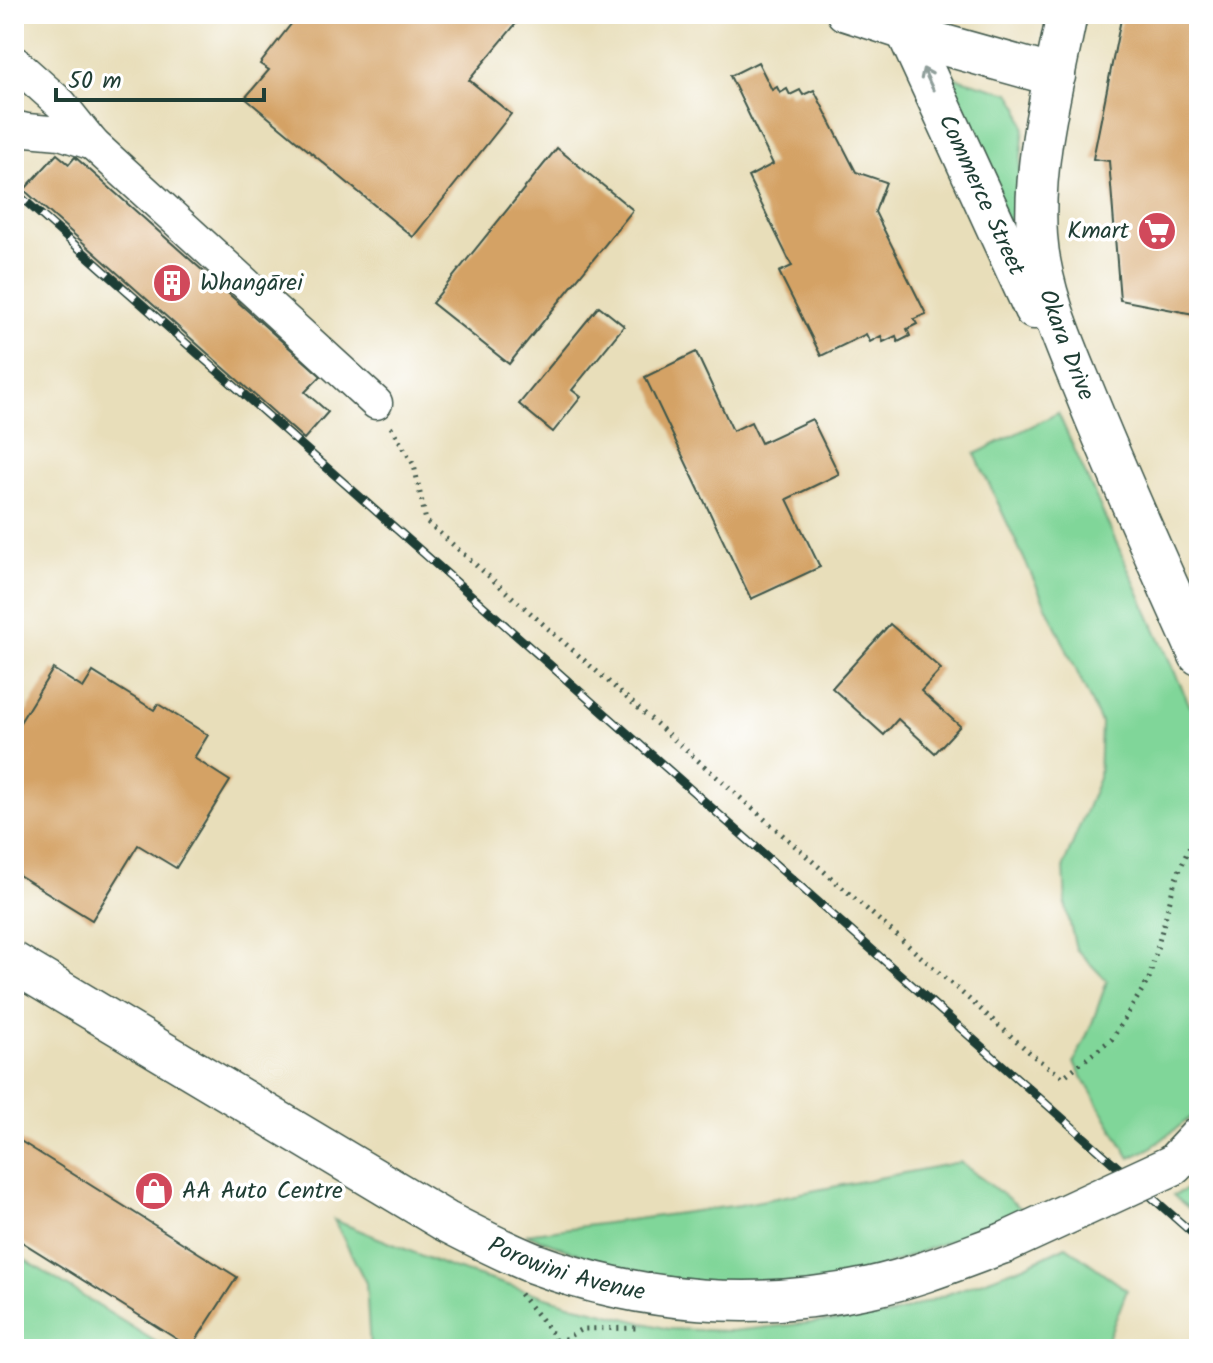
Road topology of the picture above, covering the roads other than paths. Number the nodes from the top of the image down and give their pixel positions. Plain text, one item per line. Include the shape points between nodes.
1 (843, 14) edge
2 (1067, 14) edge
3 (908, 35) junction
4 (14, 62) edge
5 (1055, 76) junction
6 (14, 127) edge
7 (93, 144) junction
8 (1064, 342) junction
9 (376, 403) road end
10 (1199, 655) edge
11 (14, 963) edge
12 (1190, 1154) edge

1 - 3 street
2 - 5 main road, Okara Drive
3 - 5 main road
8 -> 3 main road, Commerce Street via 1047,337
4 - 7 street via 61,104
5 - 8 main road, Okara Drive via 1038,165 1037,237 1044,281
6 - 7 street
7 - 9 street
8 - 10 main road, Okara Drive
11 - 12 main road, Porowini Avenue, bridge via 445,1221 578,1278 695,1300 779,1301 928,1272 1004,1243

